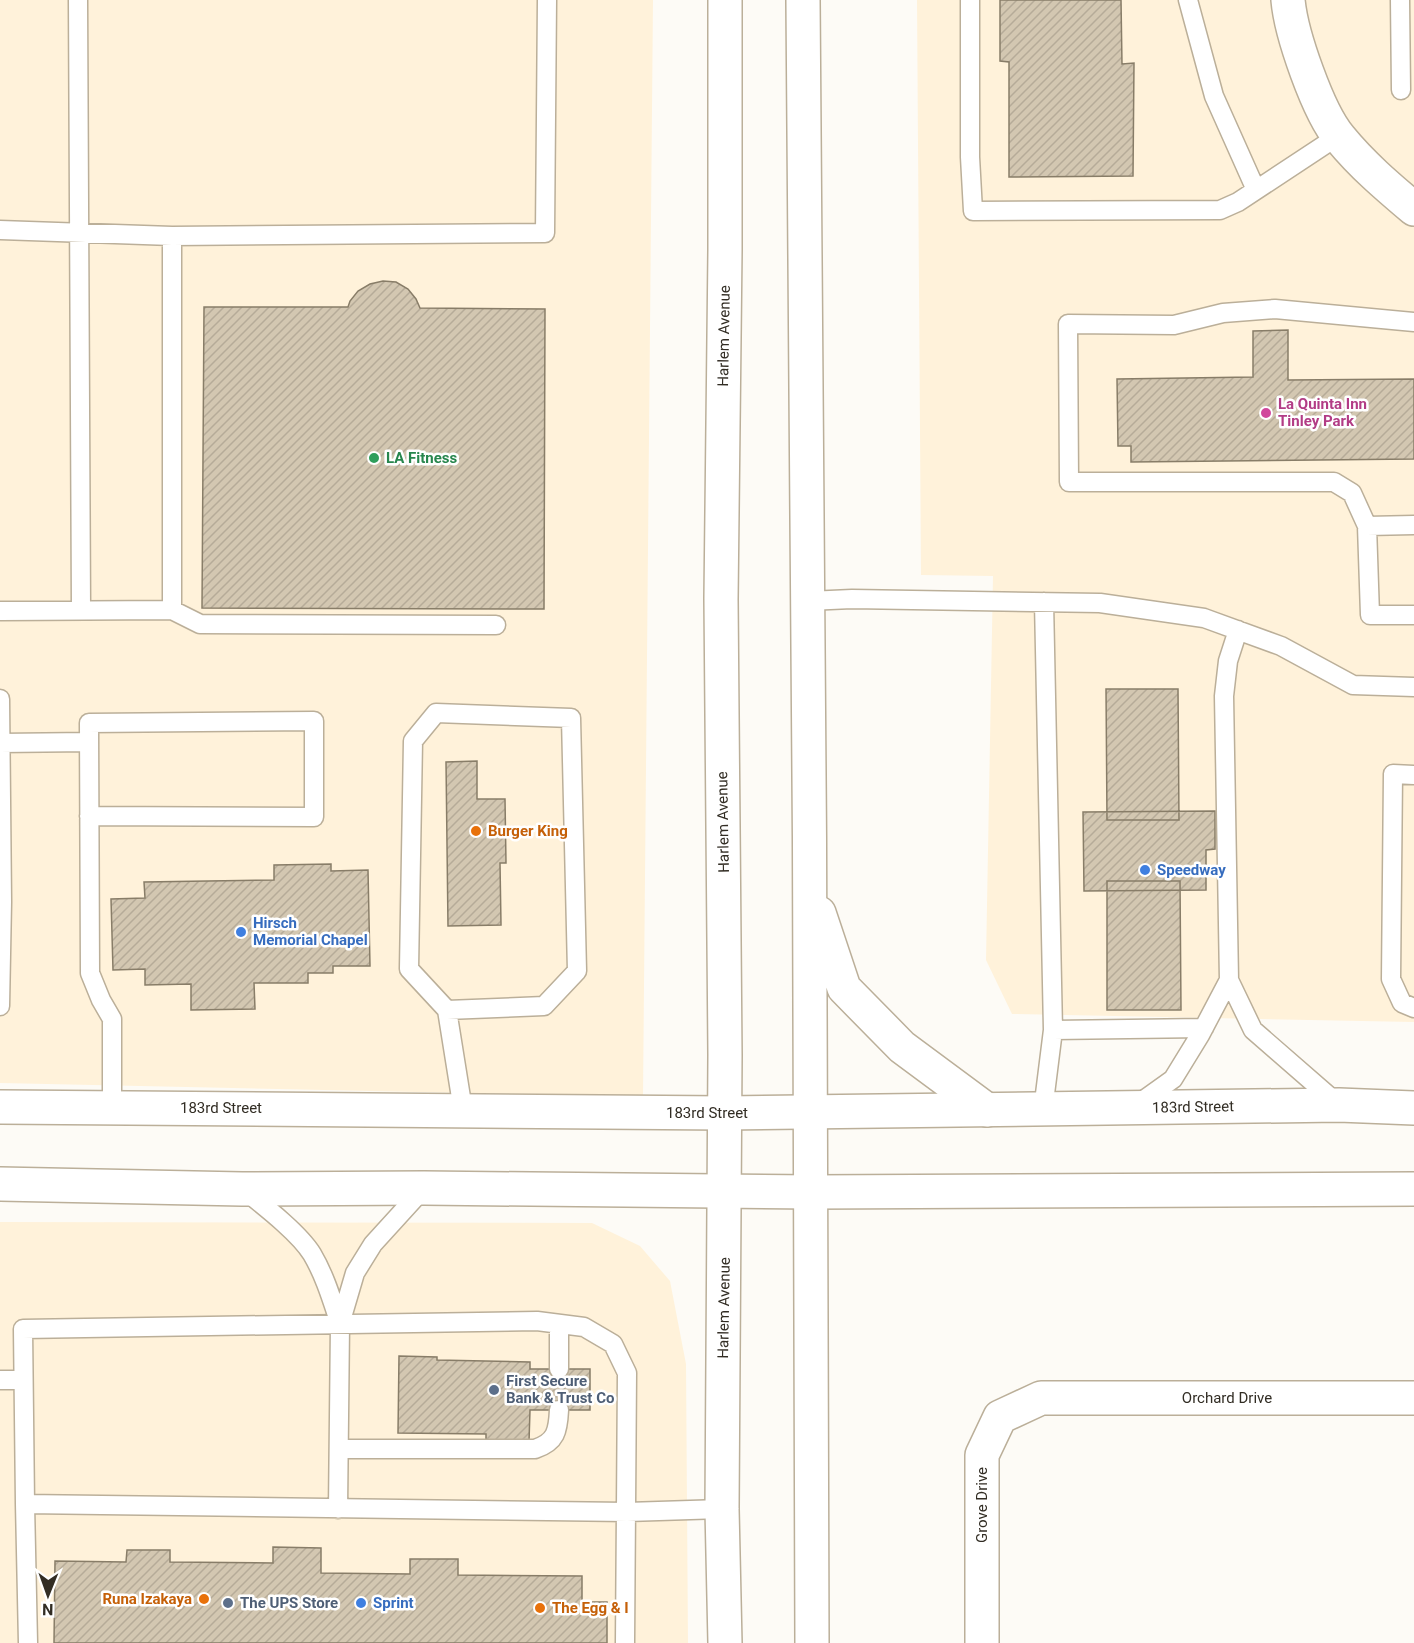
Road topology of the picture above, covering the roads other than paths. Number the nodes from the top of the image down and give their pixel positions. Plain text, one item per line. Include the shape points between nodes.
1 (78, 0) edge
2 (547, 0) edge
3 (725, 0) edge
4 (803, 0) edge
5 (970, 0) edge
6 (1188, 0) edge
7 (1288, 0) edge
8 (1400, 0) edge
9 (1401, 90) dead end
10 (1338, 136) junction
11 (1256, 190) junction
12 (1414, 209) edge
13 (0, 230) edge
14 (79, 234) junction
15 (172, 236) junction
16 (1414, 322) edge
17 (1414, 525) edge
18 (1367, 526) junction
19 (808, 601) junction
20 (1044, 602) junction
21 (81, 610) junction
22 (172, 610) junction
23 (0, 611) edge
24 (1414, 615) edge
25 (496, 625) dead end
26 (1238, 630) junction
27 (1414, 687) edge
28 (0, 699) edge
29 (89, 742) junction
30 (0, 743) edge
31 (1414, 775) edge
32 (89, 816) junction
33 (809, 888) junction
34 (1, 902) edge
35 (1229, 980) junction
36 (0, 1006) edge
37 (1414, 1008) edge
38 (447, 1010) junction
39 (1204, 1028) junction
40 (1053, 1030) junction
41 (1339, 1105) junction
42 (0, 1107) edge
43 (112, 1107) junction
44 (1133, 1108) junction
45 (1414, 1108) edge
46 (463, 1110) junction
47 (987, 1110) junction
48 (1043, 1110) junction
49 (725, 1113) junction
50 (812, 1113) junction
51 (0, 1184) edge
52 (424, 1188) junction
53 (242, 1189) junction
54 (1414, 1189) edge
55 (725, 1191) junction
56 (813, 1192) junction
57 (339, 1324) junction
58 (559, 1324) junction
59 (559, 1369) dead end
60 (0, 1380) edge
61 (23, 1380) junction
62 (1041, 1398) joint
63 (1414, 1398) edge
64 (559, 1410) dead end
65 (339, 1449) junction
66 (25, 1504) junction
67 (338, 1509) junction
68 (722, 1509) junction
69 (627, 1512) junction
70 (28, 1643) edge
71 (625, 1643) edge
72 (725, 1643) edge
73 (812, 1643) edge
74 (982, 1643) edge

1 - 14 lane
2 - 15 lane via 545,233
3 - 49 street, Harlem Avenue via 721,599
4 - 19 street
5 - 11 lane via 973,210 1220,210
6 - 11 lane via 1214,96
7 - 10 street via 1302,58
8 - 9 lane
10 - 11 lane
10 - 12 street
13 - 14 lane
14 - 15 lane
14 - 21 lane
15 - 22 lane
16 - 18 lane via 1275,309 1223,313 1174,325 1068,324 1069,482 1334,482 1352,493
17 - 18 lane
18 - 24 lane via 1370,615
19 - 20 lane
19 - 33 street
20 - 26 lane via 1100,603 1204,618
20 - 40 lane
21 - 22 lane
21 - 23 lane
22 - 25 lane via 200,624
26 - 27 lane via 1281,646 1353,685
26 - 35 lane via 1228,661 1224,696
28 - 30 lane
29 - 30 lane
29 - 32 lane
29 - 32 lane via 88,723 315,722 314,817
30 - 34 lane
31 - 37 lane via 1393,774 1391,979 1402,1003
32 - 43 lane via 90,973 112,1019
33 - 47 street via 844,988 902,1047
33 - 50 street
34 - 36 lane
35 - 39 lane
35 - 41 lane via 1253,1030
38 - 38 lane via 544,1006 577,971 571,718 436,713 413,741 409,969
38 - 46 lane
39 - 40 lane
39 - 44 lane via 1173,1078
40 - 48 lane
41 - 44 street, 183rd Street
41 - 45 street, 183rd Street
42 - 43 street, 183rd Street
43 - 46 street, 183rd Street
44 - 48 street, 183rd Street
46 - 49 street, 183rd Street
47 - 48 street, 183rd Street
47 - 50 street, 183rd Street
49 - 50 street, 183rd Street
49 - 55 street, Harlem Avenue
50 - 56 street
51 - 53 street
52 - 53 street
52 - 55 street
52 - 57 lane via 373,1244 355,1273
53 - 57 lane via 277,1216 311,1252
54 - 56 street
55 - 56 street
55 - 68 street, Harlem Avenue
56 - 73 street
57 - 58 lane
57 - 61 lane via 23,1329
57 - 65 lane
58 - 59 lane
58 - 69 lane via 584,1327 613,1344 627,1372
60 - 61 lane
61 - 66 lane
62 - 63 street, Orchard Drive
62 - 74 street, Grove Drive via 1000,1417 982,1455
64 - 65 lane via 555,1435 548,1445 535,1449
65 - 67 lane
66 - 67 lane
66 - 70 lane
67 - 69 lane
68 - 69 lane
68 - 72 street, Harlem Avenue
69 - 71 lane

